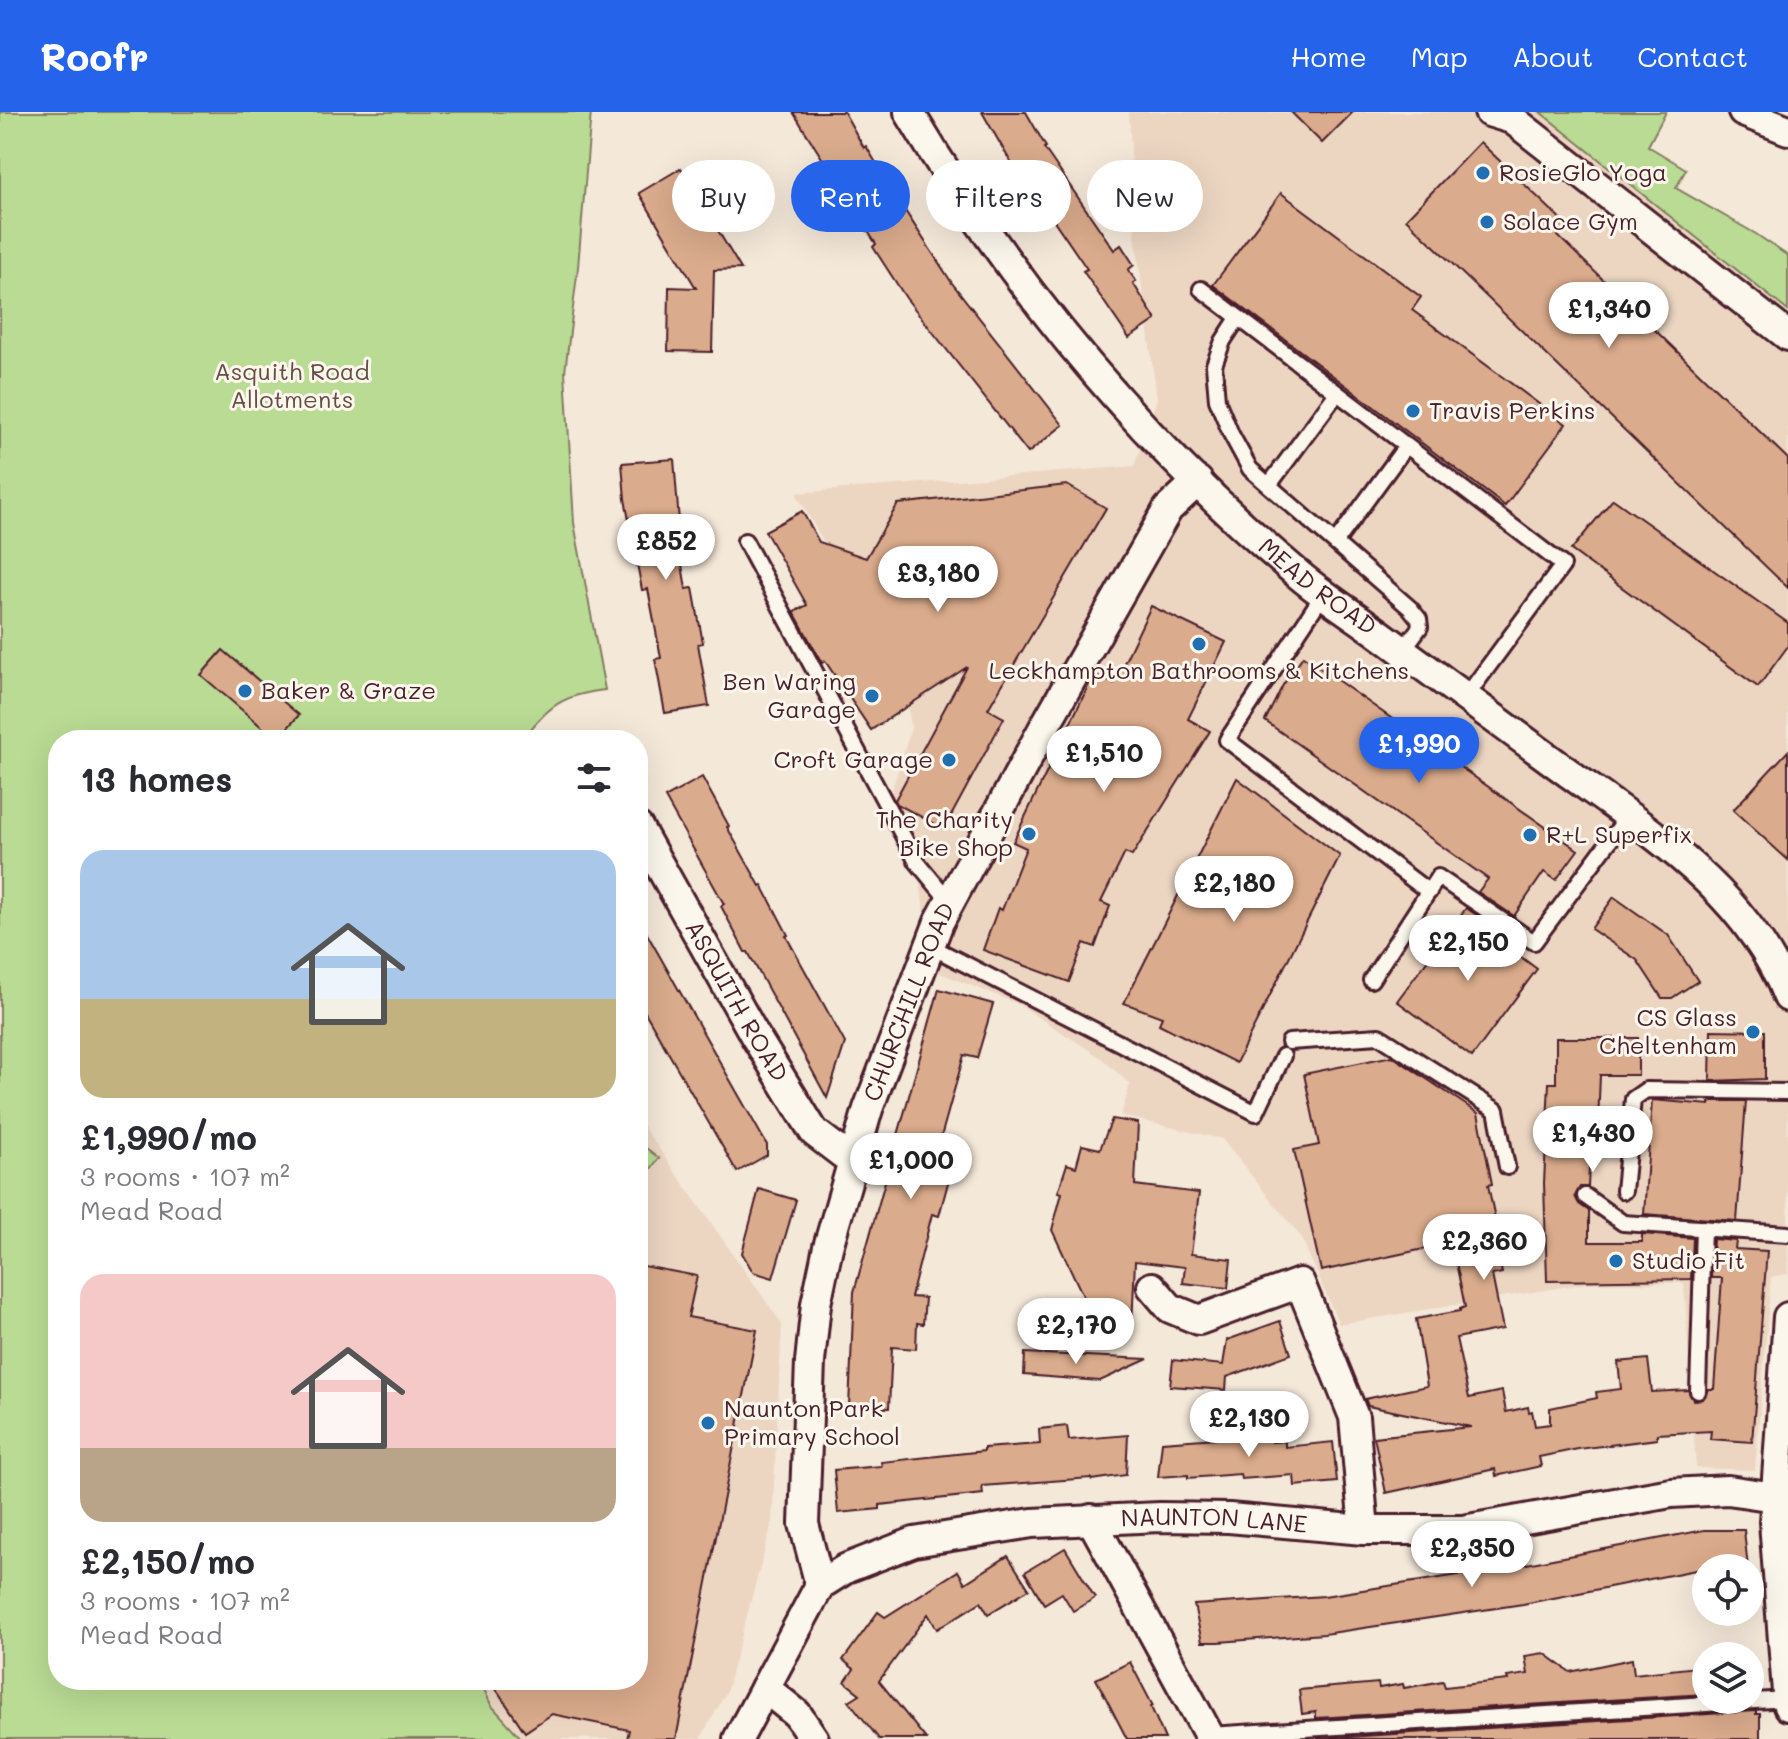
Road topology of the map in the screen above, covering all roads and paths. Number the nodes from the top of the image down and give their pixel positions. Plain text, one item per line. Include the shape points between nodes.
1 (909, 112) edge
2 (1489, 112) edge
3 (1743, 112) edge
4 (1788, 130) edge
5 (1201, 289) dead end
6 (1238, 318) junction
7 (1788, 336) edge
8 (1337, 393) junction
9 (1406, 446) junction
10 (1198, 481) junction
11 (1269, 485) junction
12 (745, 541) dead end
13 (1336, 542) junction
14 (1324, 593) junction
15 (1402, 651) junction
16 (1465, 698) junction
17 (1628, 816) junction
18 (648, 845) edge
19 (1429, 892) junction
20 (950, 902) junction
21 (930, 946) junction
22 (1371, 980) dead end
23 (1788, 997) edge
24 (1788, 1092) edge
25 (852, 1161) junction
26 (1507, 1167) dead end
27 (1624, 1191) dead end
28 (1585, 1196) dead end
29 (1703, 1228) junction
30 (1788, 1234) edge
31 (1152, 1287) dead end
32 (1788, 1317) edge
33 (1698, 1391) dead end
34 (1781, 1497) edge
35 (1091, 1519) junction
36 (1364, 1530) junction
37 (820, 1585) junction
38 (765, 1688) junction
39 (1787, 1699) edge
40 (1788, 1706) edge
41 (1210, 1737) edge
42 (738, 1739) edge
43 (814, 1739) edge

1 - 10 street, MEAD ROAD via 980,223 1072,349
2 - 7 street via 1512,119
3 - 4 street
5 - 6 lane
6 - 8 lane
6 - 11 lane via 1214,365 1217,400 1250,469
8 - 9 lane
8 - 11 lane
9 - 13 lane
9 - 16 lane via 1563,565
10 - 14 street, MEAD ROAD
10 - 20 street, CHURCHILL ROAD via 1168,509
11 - 13 lane
12 - 20 lane via 917,862
13 - 15 lane via 1419,619 1420,627
14 - 15 street, MEAD ROAD
14 - 19 lane via 1227,740
15 - 16 street, MEAD ROAD
16 - 17 street, MEAD ROAD
17 - 19 lane via 1534,942 1438,877
17 - 23 street, MEAD ROAD via 1729,901 1767,953
18 - 25 street, ASQUITH ROAD via 814,1132
19 - 22 lane
20 - 21 street, CHURCHILL ROAD
21 - 25 street, CHURCHILL ROAD
21 - 26 lane via 1256,1113 1286,1049 1379,1036 1496,1110
24 - 27 lane via 1646,1090 1633,1099
25 - 37 street, CHURCHILL ROAD via 816,1304 810,1362 804,1524
28 - 29 lane via 1623,1223
29 - 30 lane
29 - 33 lane
31 - 36 street via 1170,1308 1199,1320 1300,1283 1354,1417
32 - 34 street
34 - 36 street, NAUNTON LANE via 1728,1490 1671,1493 1463,1530
34 - 39 street via 1774,1522
35 - 36 street, NAUNTON LANE via 1229,1518
35 - 37 street, NAUNTON LANE via 914,1542 847,1568
35 - 41 street
37 - 38 street
38 - 42 street
38 - 43 street via 797,1714
39 - 40 street
39 - 41 lane

